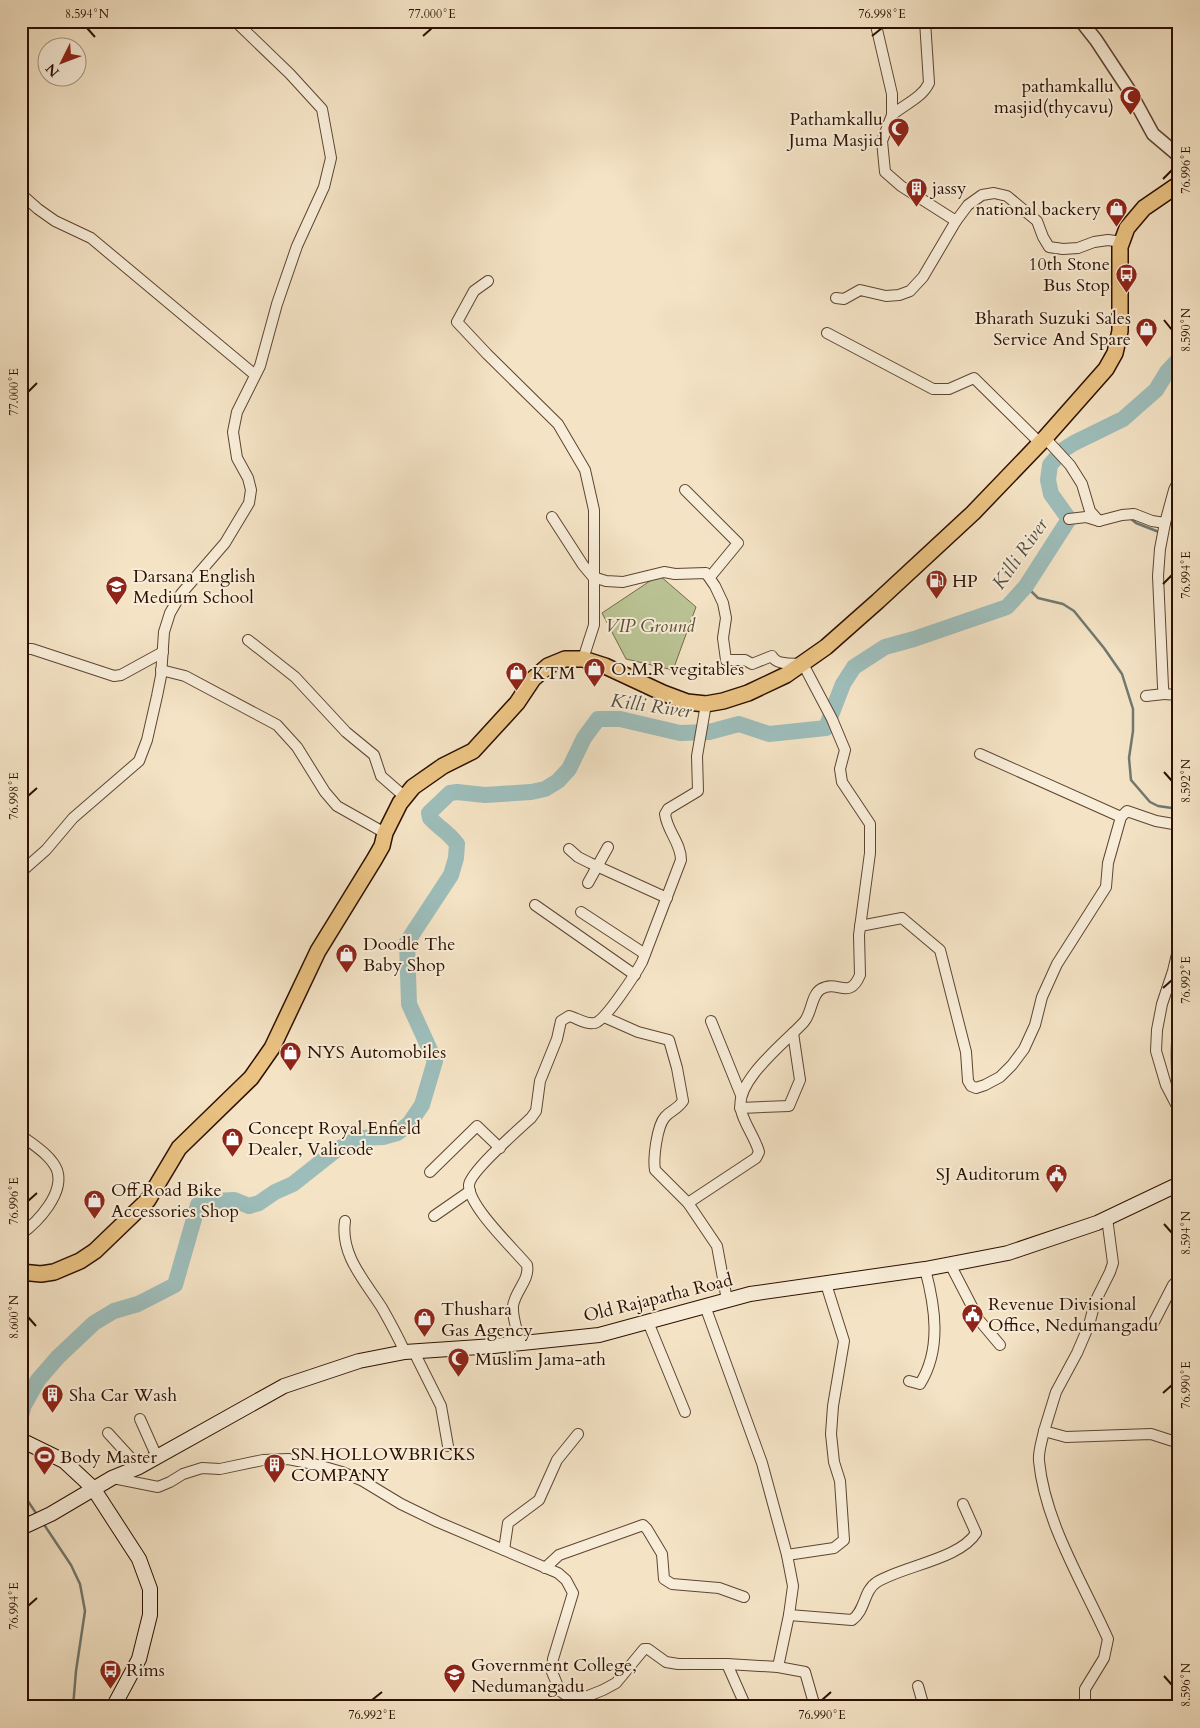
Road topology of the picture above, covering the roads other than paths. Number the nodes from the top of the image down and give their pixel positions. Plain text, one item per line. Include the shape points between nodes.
1 (235, 21) edge
2 (874, 21) edge
3 (925, 21) edge
4 (1081, 21) edge
5 (892, 115) junction
6 (1179, 156) edge
7 (1179, 184) edge
8 (21, 194) edge
9 (956, 221) junction
10 (1122, 242) junction
11 (488, 281) dead end
12 (836, 298) dead end
13 (827, 333) dead end
14 (255, 375) junction
15 (1042, 441) junction
16 (1179, 480) edge
17 (685, 490) dead end
18 (552, 517) dead end
19 (1070, 519) dead end
20 (1099, 521) junction
21 (1165, 523) junction
22 (593, 577) junction
23 (710, 577) junction
24 (248, 640) dead end
25 (21, 651) edge
26 (163, 652) junction
27 (583, 659) junction
28 (803, 664) junction
29 (161, 670) junction
30 (1164, 694) junction
31 (1179, 695) edge
32 (1146, 696) dead end
33 (706, 704) junction
34 (980, 754) dead end
35 (405, 797) junction
36 (1120, 817) junction
37 (1179, 825) edge
38 (385, 833) junction
39 (608, 847) dead end
40 (568, 849) dead end
41 (597, 865) junction
42 (21, 872) edge
43 (588, 883) dead end
44 (667, 898) junction
45 (535, 905) dead end
46 (581, 912) dead end
47 (860, 926) junction
48 (1179, 946) edge
49 (645, 954) junction
50 (635, 975) junction
51 (604, 1017) junction
52 (711, 1021) dead end
53 (793, 1032) junction
54 (741, 1095) junction
55 (740, 1108) junction
56 (1179, 1110) edge
57 (21, 1135) edge
58 (500, 1148) junction
59 (430, 1172) dead end
60 (1179, 1184) edge
61 (470, 1191) junction
62 (688, 1202) junction
63 (434, 1216) dead end
64 (1107, 1218) junction
65 (345, 1221) dead end
66 (21, 1234) edge
67 (950, 1264) junction
68 (925, 1269) junction
69 (21, 1272) edge
70 (1179, 1279) edge
71 (826, 1284) junction
72 (727, 1300) junction
73 (705, 1306) junction
74 (648, 1322) junction
75 (1154, 1322) dead end
76 (520, 1342) junction
77 (1000, 1345) dead end
78 (409, 1352) junction
79 (909, 1381) dead end
80 (685, 1412) dead end
81 (140, 1419) dead end
82 (1044, 1431) junction
83 (108, 1433) dead end
84 (578, 1434) dead end
85 (21, 1440) edge
86 (1179, 1443) edge
87 (448, 1446) dead end
88 (157, 1457) junction
89 (138, 1467) junction
90 (112, 1478) junction
91 (93, 1488) junction
92 (963, 1504) dead end
93 (27, 1526) edge
94 (504, 1550) junction
95 (787, 1555) junction
96 (545, 1568) junction
97 (744, 1597) dead end
98 (789, 1615) junction
99 (727, 1664) junction
100 (778, 1667) junction
101 (918, 1686) dead end
102 (115, 1707) edge
103 (746, 1707) edge
104 (815, 1707) edge
105 (924, 1707) edge
106 (1086, 1707) edge

1 - 14 street via 322,109 331,158 324,187 297,246
2 - 5 street via 892,94
3 - 5 street via 929,83 925,91
4 - 6 street via 1129,90 1153,134
5 - 9 street via 882,141 885,172 900,186
7 - 10 main road via 1144,208 1126,228
8 - 14 street via 55,221 91,238
9 - 10 street via 968,205 982,195 994,193 1007,196 1037,221 1049,247 1078,248 1108,240
9 - 12 street via 923,277 910,291 886,296 860,290 844,299
10 - 15 main road via 1120,331 1115,353 1094,384
11 - 22 street via 474,291 457,322 558,424 585,470 594,510
13 - 15 street via 933,389 949,389 974,378
14 - 26 street via 237,412 233,432 238,458 252,490 249,503 225,543 181,594 170,613 164,632
15 - 20 street via 1058,450 1067,461 1082,484 1090,511
15 - 28 main road via 905,577
16 - 21 street
17 - 23 street via 738,543
18 - 22 street
19 - 20 street via 1086,517
20 - 21 street via 1134,514
21 - 30 street via 1158,576
22 - 23 street via 614,582 664,572 706,572
22 - 27 street via 594,625
23 - 28 street via 723,603 726,618 723,638 726,660 745,660 752,664 772,656 779,663
24 - 35 street via 295,677 346,732 374,755 381,776
25 - 26 street via 32,649 114,676
26 - 29 street
27 - 33 main road via 687,702
27 - 35 main road via 548,666 533,679 517,703 473,751 426,777
28 - 33 main road via 748,693
28 - 47 street via 845,750 840,769 842,782 870,824 870,853
29 - 38 street via 185,676 277,725 298,747 337,806
29 - 42 street via 147,740 139,761 73,818 46,850
30 - 31 street
30 - 32 street
33 - 44 street via 697,756 698,790 665,814 681,851 681,860
34 - 36 street
35 - 38 main road
36 - 37 street via 1128,811
36 - 47 street via 1108,863 1106,886 1056,964 1024,1049 1000,1077 985,1086 976,1088 968,1080 966,1052 940,950 902,918
38 - 69 main road via 382,846 318,951 272,1048 251,1078 179,1148 148,1200 95,1251 70,1267 54,1272
39 - 41 street
40 - 41 street
41 - 43 street
41 - 44 street
44 - 49 street
45 - 50 street
46 - 49 street
47 - 53 street via 860,975 857,981 847,989 835,986 819,990 806,1020
48 - 56 street via 1162,1004 1156,1051 1166,1086
49 - 50 street
50 - 51 street
51 - 58 street via 590,1023 569,1016 561,1021 540,1081 536,1111
51 - 62 street via 638,1032 669,1040 683,1102 664,1118 654,1164 655,1170
52 - 54 street
53 - 54 street via 757,1069
53 - 55 street via 800,1080 789,1106
54 - 55 street
55 - 62 street via 759,1154 748,1165
57 - 66 street via 48,1157 57,1170 58,1180 47,1209 33,1226
58 - 59 street via 477,1126
58 - 61 street via 472,1178
60 - 64 main road, Old Rajapatha Road
61 - 63 street
61 - 76 street via 478,1207 527,1266 528,1275 516,1295 513,1308
62 - 72 street via 717,1246
64 - 67 main road, Old Rajapatha Road via 1008,1253
64 - 82 street via 1113,1262 1077,1353 1056,1392
65 - 78 street via 344,1238 355,1268
67 - 68 main road, Old Rajapatha Road
67 - 77 street via 979,1320
68 - 71 main road, Old Rajapatha Road
68 - 79 street via 932,1294 933,1347 920,1384
70 - 75 street
71 - 72 main road, Old Rajapatha Road
71 - 95 street via 844,1341 831,1434 840,1481 844,1540 834,1548
72 - 73 main road, Old Rajapatha Road
73 - 74 main road, Old Rajapatha Road
73 - 95 street via 762,1463
74 - 76 main road, Old Rajapatha Road via 598,1335
74 - 80 street
76 - 78 main road, Old Rajapatha Road
78 - 87 street via 441,1406
78 - 88 main road, Old Rajapatha Road via 359,1361 284,1386
81 - 88 street
82 - 86 street via 1066,1437 1151,1434
82 - 106 street via 1038,1460 1051,1513 1108,1639 1104,1658 1085,1689
83 - 89 street
84 - 94 street via 557,1460 539,1500 508,1523
85 - 91 main road via 64,1461
88 - 89 main road, Old Rajapatha Road
89 - 90 main road, Old Rajapatha Road
90 - 91 main road, Old Rajapatha Road
90 - 94 street via 158,1487 202,1468 220,1469 263,1460 314,1464 363,1481 401,1504
91 - 93 main road, Old Rajapatha Road
91 - 102 main road via 139,1559 150,1589 150,1616 139,1659
92 - 98 street via 976,1533 973,1538 948,1554 875,1583 860,1613 852,1620
94 - 96 street
95 - 98 street via 793,1586
96 - 97 street via 559,1555 643,1525 662,1554 664,1579 672,1584 719,1588
96 - 99 street via 558,1573 573,1592 552,1660 552,1672 560,1691 569,1697 588,1696 616,1682 644,1649 666,1662
98 - 100 street
99 - 100 street
99 - 103 street
100 - 104 street via 805,1672
101 - 105 street

